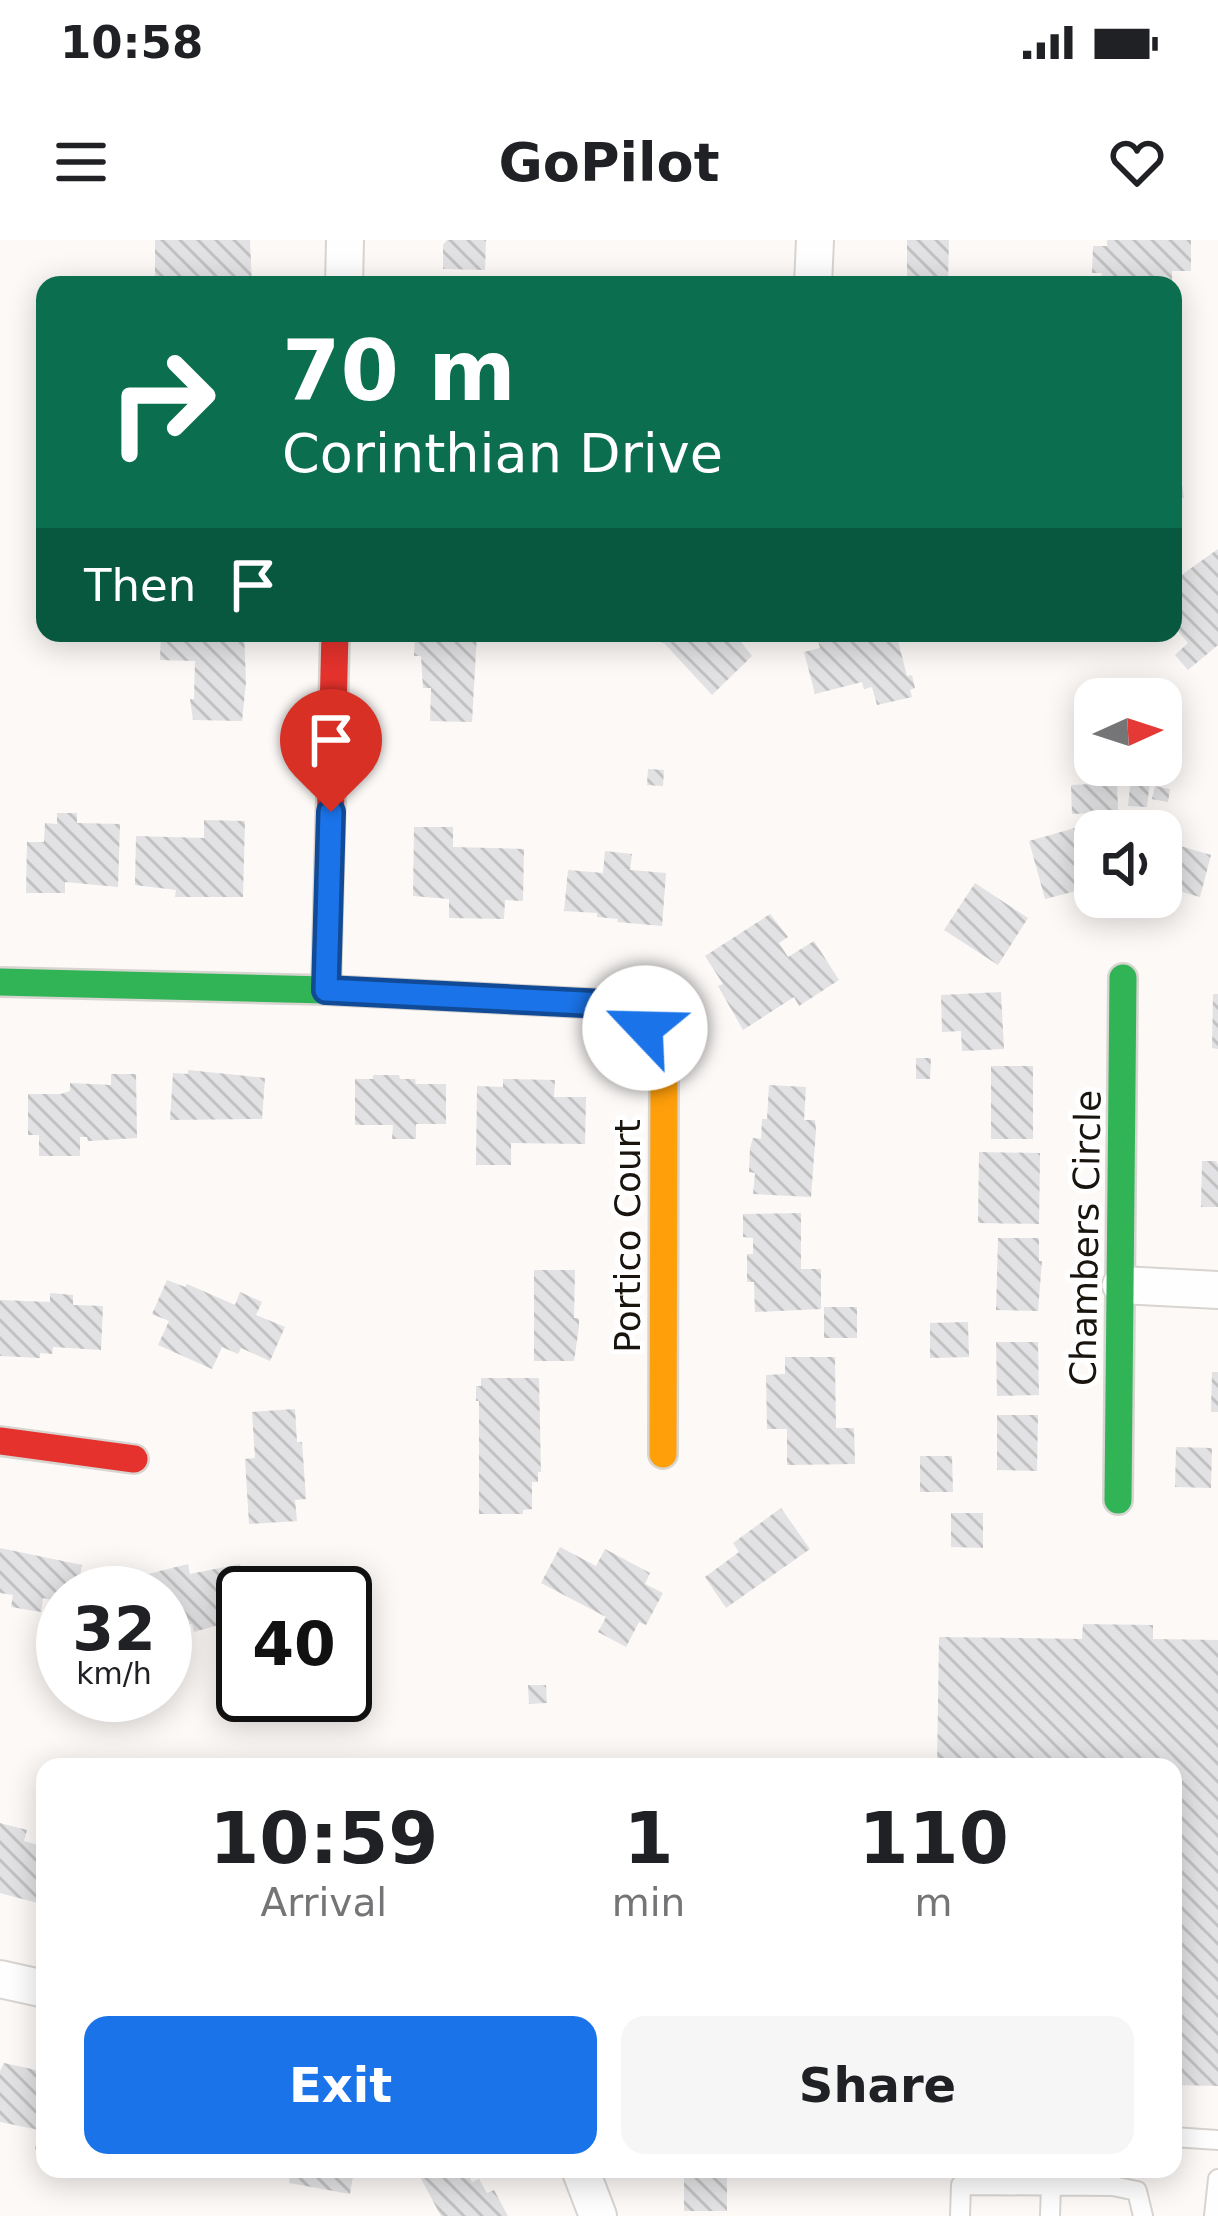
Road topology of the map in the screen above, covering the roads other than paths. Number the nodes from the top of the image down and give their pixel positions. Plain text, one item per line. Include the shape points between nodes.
1 (345, 240) edge
2 (814, 240) edge
3 (344, 276) edge
4 (814, 276) edge
5 (335, 642) edge
6 (1123, 978) dead end
7 (0, 982) edge
8 (326, 990) junction
9 (1121, 1285) junction
10 (1218, 1291) edge
11 (0, 1441) edge
12 (663, 1454) dead end
13 (134, 1459) dead end
14 (1118, 1500) dead end
15 (0, 1979) edge
16 (36, 1987) edge
17 (1182, 2138) edge
18 (1218, 2140) edge
19 (583, 2178) edge
20 (967, 2178) edge
21 (978, 2178) edge
22 (1218, 2180) edge
23 (1051, 2185) junction
24 (598, 2216) edge
25 (960, 2216) edge
26 (1050, 2216) edge
27 (1143, 2216) edge
28 (1214, 2216) edge

1 - 3 street
2 - 4 street
5 - 8 street
6 - 9 street, Chambers Circle
7 - 8 street, Portico Court
8 - 12 street, Portico Court via 604,1004 645,1028 664,1064
9 - 10 street
9 - 14 street, Chambers Circle
11 - 13 street
15 - 16 street
17 - 18 lane
19 - 24 street
20 - 25 lane
21 - 23 lane
22 - 28 lane
23 - 26 lane
23 - 27 lane via 1137,2192

